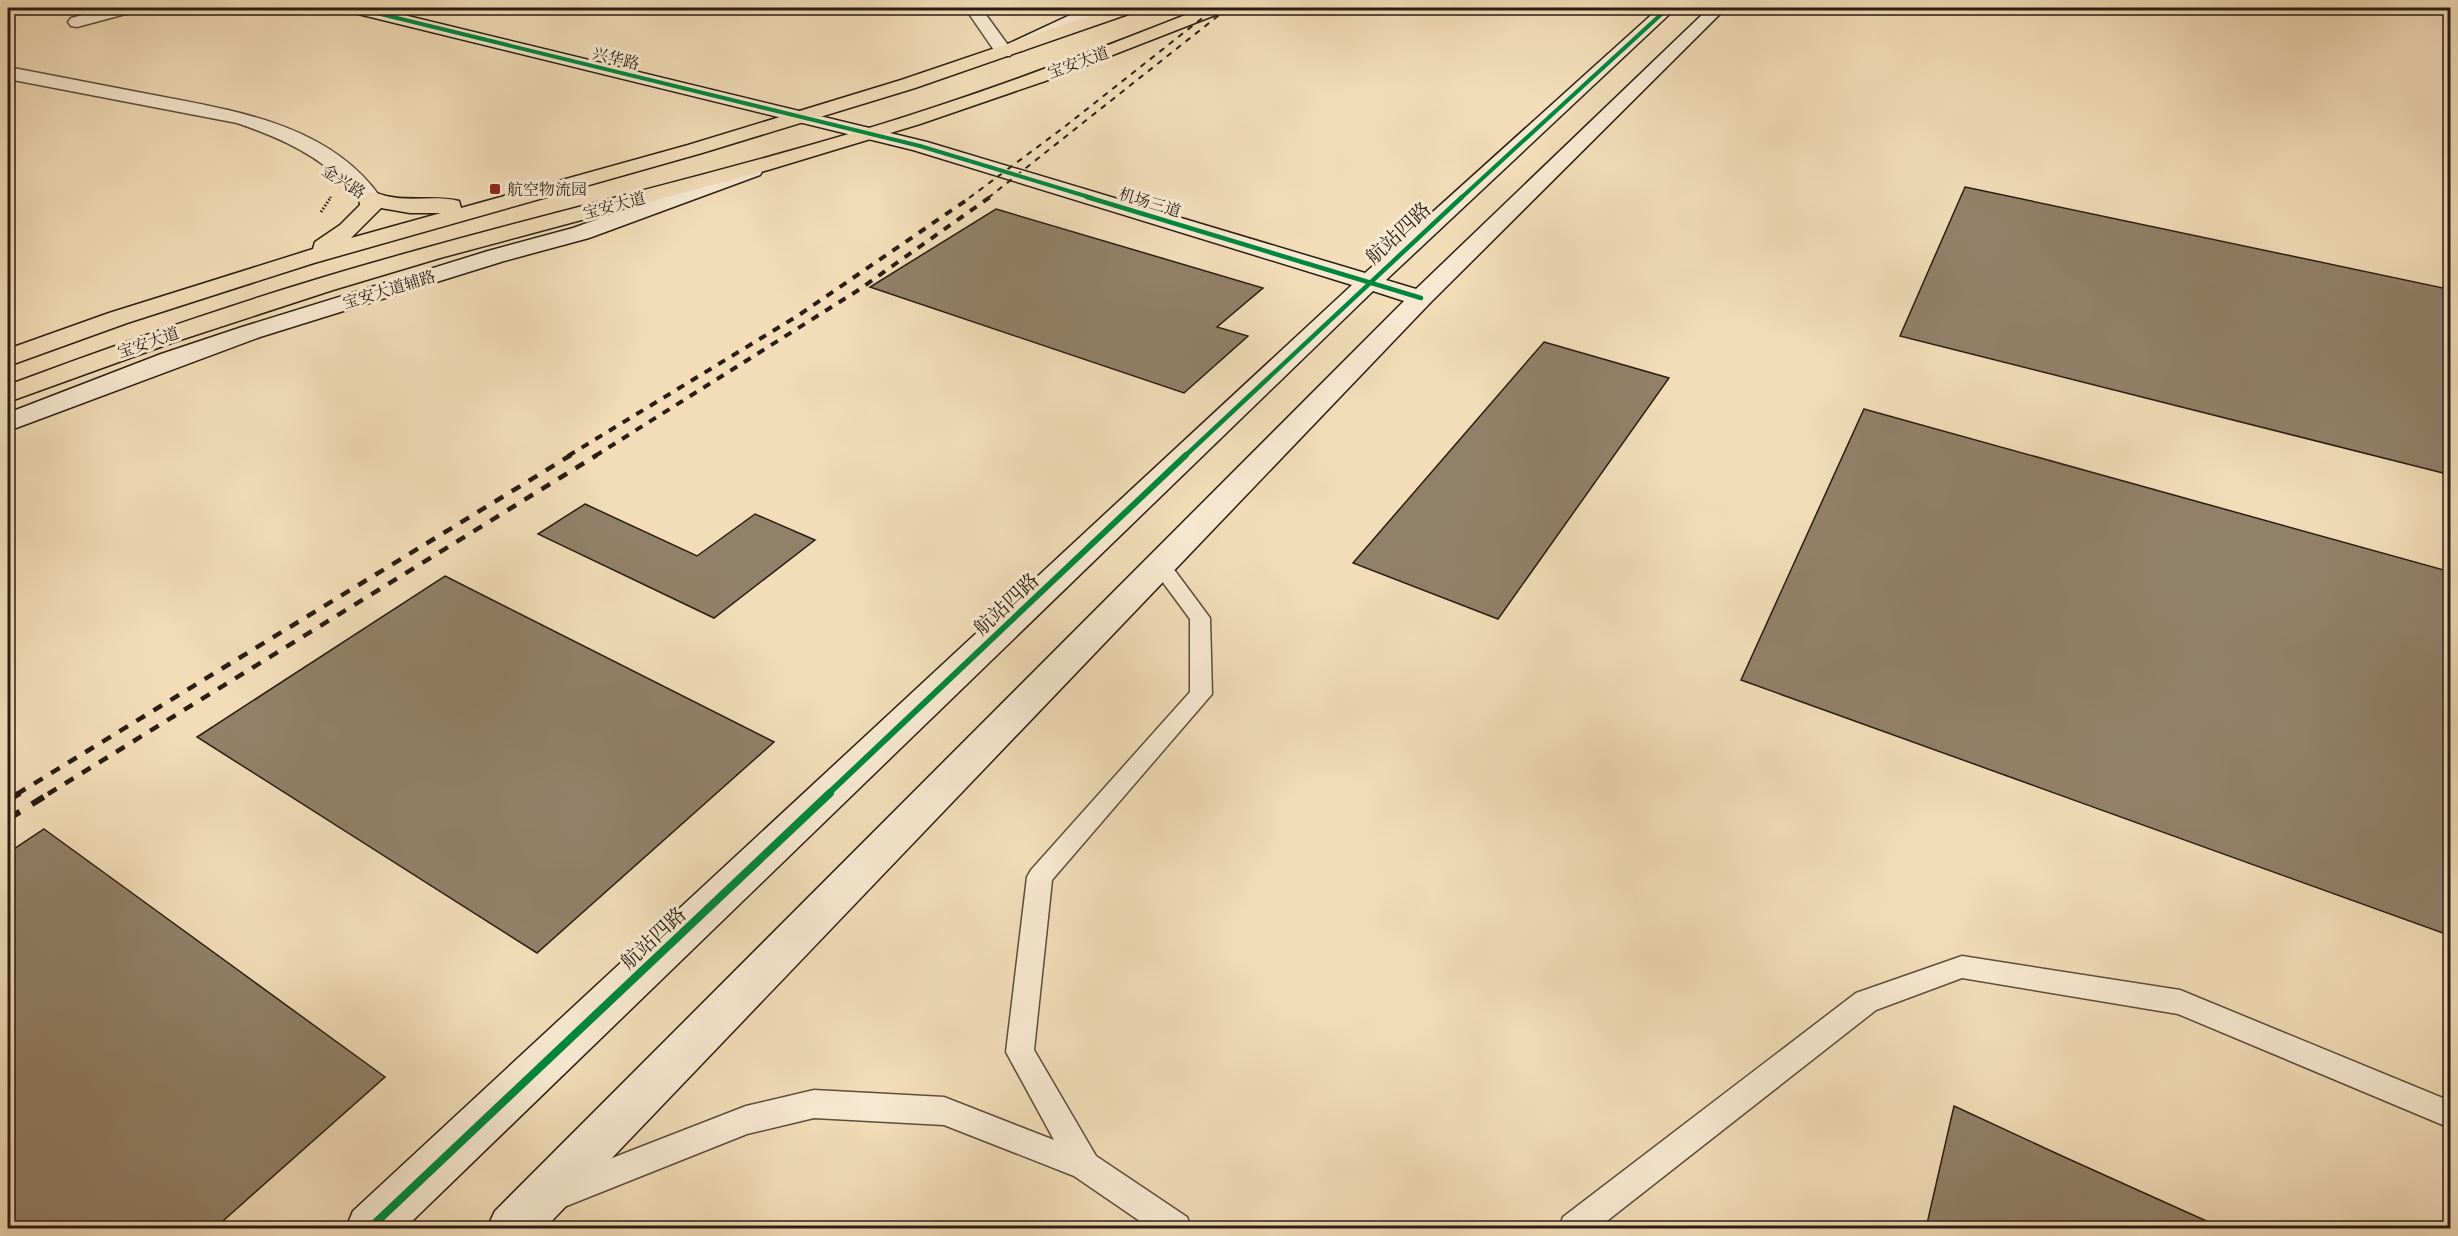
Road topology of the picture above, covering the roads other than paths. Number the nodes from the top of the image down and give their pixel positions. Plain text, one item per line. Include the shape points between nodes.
1 (127, 8) edge
2 (356, 8) edge
3 (973, 8) edge
4 (1098, 8) edge
5 (1128, 8) edge
6 (1217, 8) edge
7 (1668, 8) edge
8 (1718, 8) edge
9 (77, 22) dead end
10 (1004, 52) junction
11 (8, 73) edge
12 (8, 91) edge
13 (800, 117) junction
14 (870, 134) junction
15 (774, 162) junction
16 (370, 198) junction
17 (494, 205) junction
18 (306, 258) junction
19 (1369, 282) junction
20 (1421, 298) junction
21 (8, 358) edge
22 (8, 394) edge
23 (8, 423) edge
24 (1160, 565) junction
25 (2451, 1114) edge
26 (1085, 1166) junction
27 (538, 1202) junction
28 (370, 1228) edge
29 (512, 1228) edge
30 (1176, 1228) edge
31 (1574, 1228) edge

1 - 9 street
2 - 13 street, 兴华路
3 - 10 street
4 - 10 street
5 - 10 main road, 宝安大道
6 - 14 main road, 宝安大道 via 1027,81
7 - 19 street, 航站四路
8 - 20 street
10 - 13 main road, 宝安大道
11 - 16 street, 金兴路 via 242,118 266,126 328,157 345,169
12 - 16 street, 金兴路 via 266,144 329,169
13 - 14 street, 兴华路
13 - 17 main road, 宝安大道
14 - 15 main road, 宝安大道
14 - 19 street, 机场三道
15 - 22 main road, 宝安大道 via 324,285 161,338
15 - 23 street, 宝安大道辅路 via 581,233 251,332
16 - 17 main road via 430,207
16 - 18 main road via 371,206 348,230
17 - 18 main road, 宝安大道
18 - 21 main road, 宝安大道
19 - 20 street, 机场三道
19 - 28 street, 航站四路
20 - 24 street
24 - 26 lane via 1200,618 1201,694 1040,877 1020,1052
24 - 27 street
25 - 31 lane via 2180,1002 1962,967 1866,1001
26 - 27 lane via 944,1111 814,1104 746,1120
26 - 30 lane
27 - 29 street

